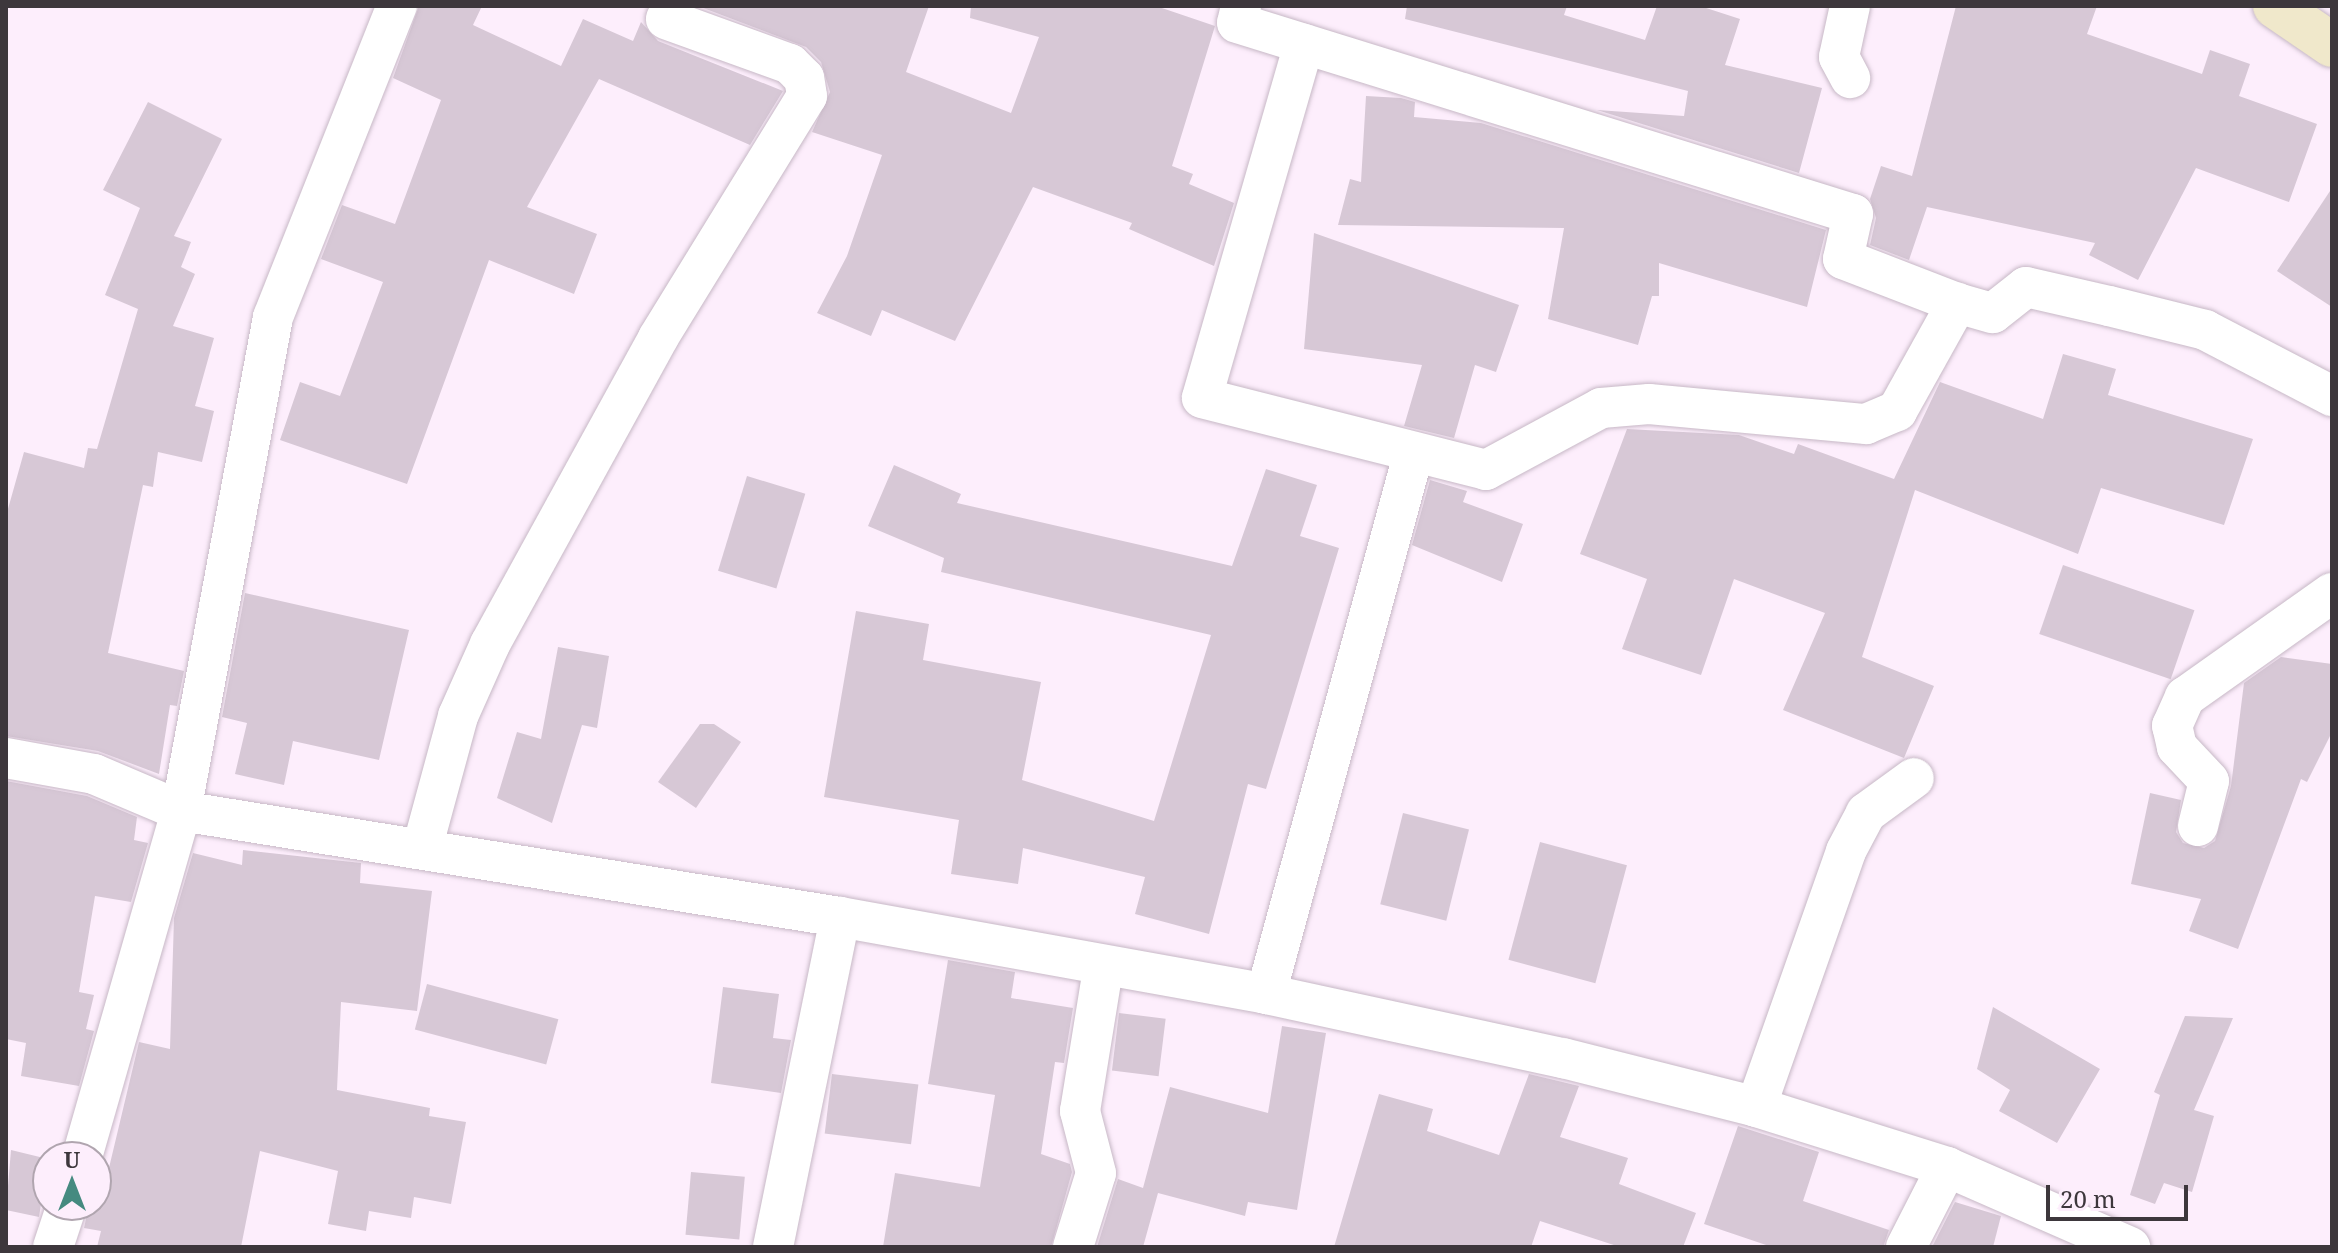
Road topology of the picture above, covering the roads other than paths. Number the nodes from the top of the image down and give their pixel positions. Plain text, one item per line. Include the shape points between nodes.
1 (397, 6) edge
2 (1241, 6) edge
3 (1850, 6) edge
4 (2275, 6) edge
5 (666, 19) dead end
6 (1304, 44) junction
7 (2332, 45) edge
8 (1850, 78) dead end
9 (1957, 303) junction
10 (2332, 396) edge
11 (1413, 455) junction
12 (2332, 593) edge
13 (6, 758) edge
14 (1914, 778) dead end
15 (181, 811) junction
16 (2198, 826) dead end
17 (423, 845) junction
18 (840, 917) junction
19 (1103, 969) junction
20 (1266, 994) junction
21 (1756, 1107) junction
22 (87, 1141) edge
23 (1947, 1167) junction
24 (62, 1221) edge
25 (53, 1247) edge
26 (773, 1247) edge
27 (1073, 1247) edge
28 (1906, 1247) edge
29 (2130, 1247) edge

1 - 15 street via 273,317
2 - 6 street via 1237,23
3 - 8 street via 1839,57
4 - 7 main road
5 - 17 street via 790,64 804,78 807,96 658,338 490,644 458,716
6 - 9 street via 1853,214 1843,259
6 - 11 street via 1202,398
9 - 10 street via 1993,313 2026,287 2109,306 2205,330
9 - 11 street via 1897,411 1866,424 1649,404 1601,408 1486,470
11 - 20 street
12 - 16 street via 2185,697 2172,726 2177,747 2209,781
13 - 15 street via 94,774
14 - 21 street via 1866,813 1846,851
15 - 17 street
15 - 22 street
17 - 18 street
18 - 19 street
18 - 26 street
19 - 20 street
19 - 27 street via 1080,1111 1096,1173
20 - 21 street
21 - 23 street
23 - 28 street
23 - 29 street
24 - 25 street

